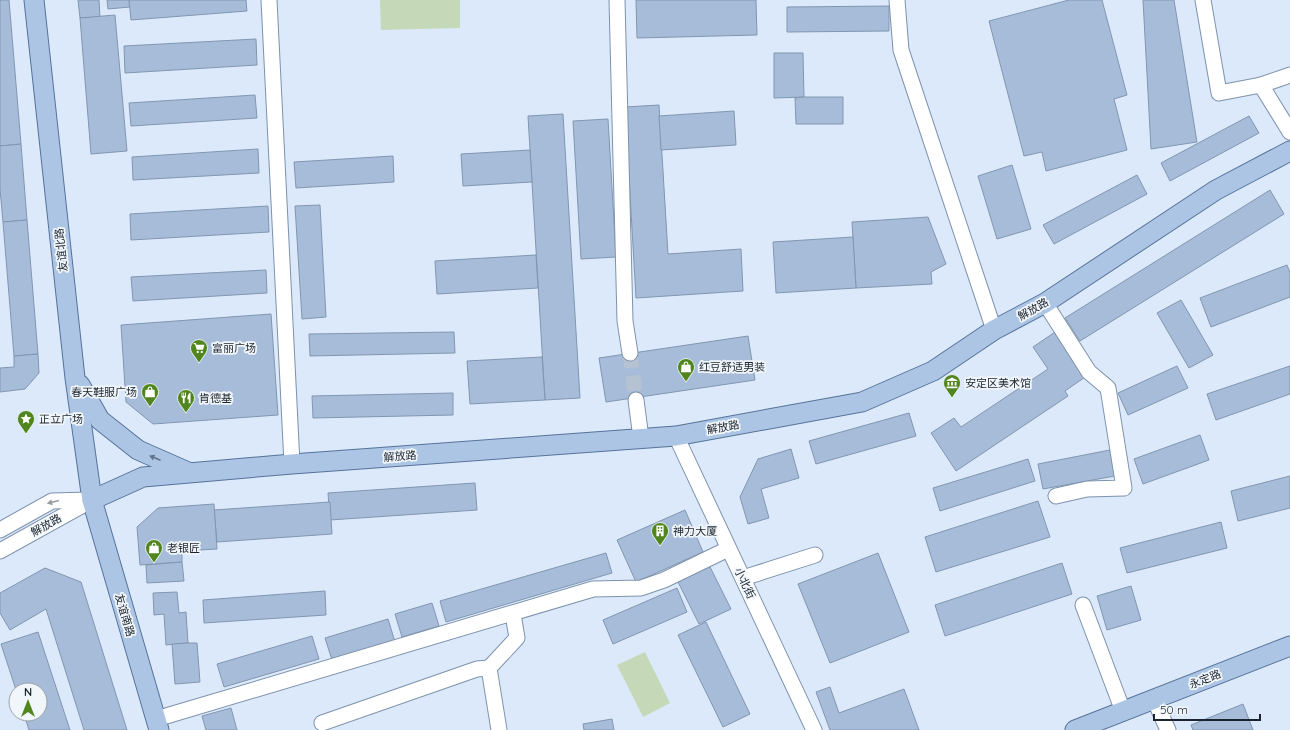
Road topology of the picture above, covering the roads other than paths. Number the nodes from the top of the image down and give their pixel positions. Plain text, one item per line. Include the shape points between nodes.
1 (34, 0) edge
2 (269, 0) edge
3 (617, 0) edge
4 (897, 0) edge
5 (1203, 0) edge
6 (1290, 75) edge
7 (1261, 85) junction
8 (1290, 132) edge
9 (1290, 151) edge
10 (1045, 303) junction
11 (994, 330) junction
12 (630, 353) tunnel mouth
13 (75, 378) junction
14 (636, 400) tunnel mouth
15 (676, 436) junction
16 (642, 438) junction
17 (292, 464) junction
18 (191, 473) junction
19 (1056, 496) dead end
20 (92, 500) junction
21 (0, 530) edge
22 (728, 549) junction
23 (0, 550) edge
24 (815, 555) dead end
25 (743, 578) junction
26 (1083, 605) dead end
27 (513, 614) junction
28 (1290, 646) edge
29 (489, 668) junction
30 (1154, 699) junction
31 (1123, 711) junction
32 (322, 723) dead end
33 (157, 725) edge
34 (498, 730) edge
35 (814, 730) edge
36 (1075, 730) edge
37 (1168, 730) edge

1 - 13 main road, 友谊北路
2 - 17 street
3 - 12 street via 625,322
4 - 11 street via 901,50
5 - 7 street via 1219,93
6 - 7 street
7 - 8 street
9 - 10 main road, 解放路 via 1216,190
10 - 11 main road, 解放路
10 - 19 street via 1088,372 1108,388 1124,488 1087,489
11 - 15 main road, 解放路 via 933,371 862,402
18 -> 13 main road via 138,450 100,420
13 - 20 main road, 友谊北路
14 - 16 street
15 - 16 main road, 解放路
15 - 22 street, 小北街
16 - 17 main road, 解放路
17 - 18 main road, 解放路
18 - 20 main road, 解放路 via 143,477
20 -> 21 street, 解放路 via 52,501
20 - 23 street, 解放路
20 - 33 main road, 友谊南路
22 - 25 street, 小北街
22 - 27 street via 664,580 641,588 593,589
24 - 25 street
25 - 35 street, 小北街
26 - 31 street
27 - 29 street via 517,638
27 - 33 street
28 - 30 main road, 永定路
29 - 32 street via 477,669
29 - 34 street
30 - 31 main road, 永定路
30 - 37 street
31 - 36 main road, 永定路

